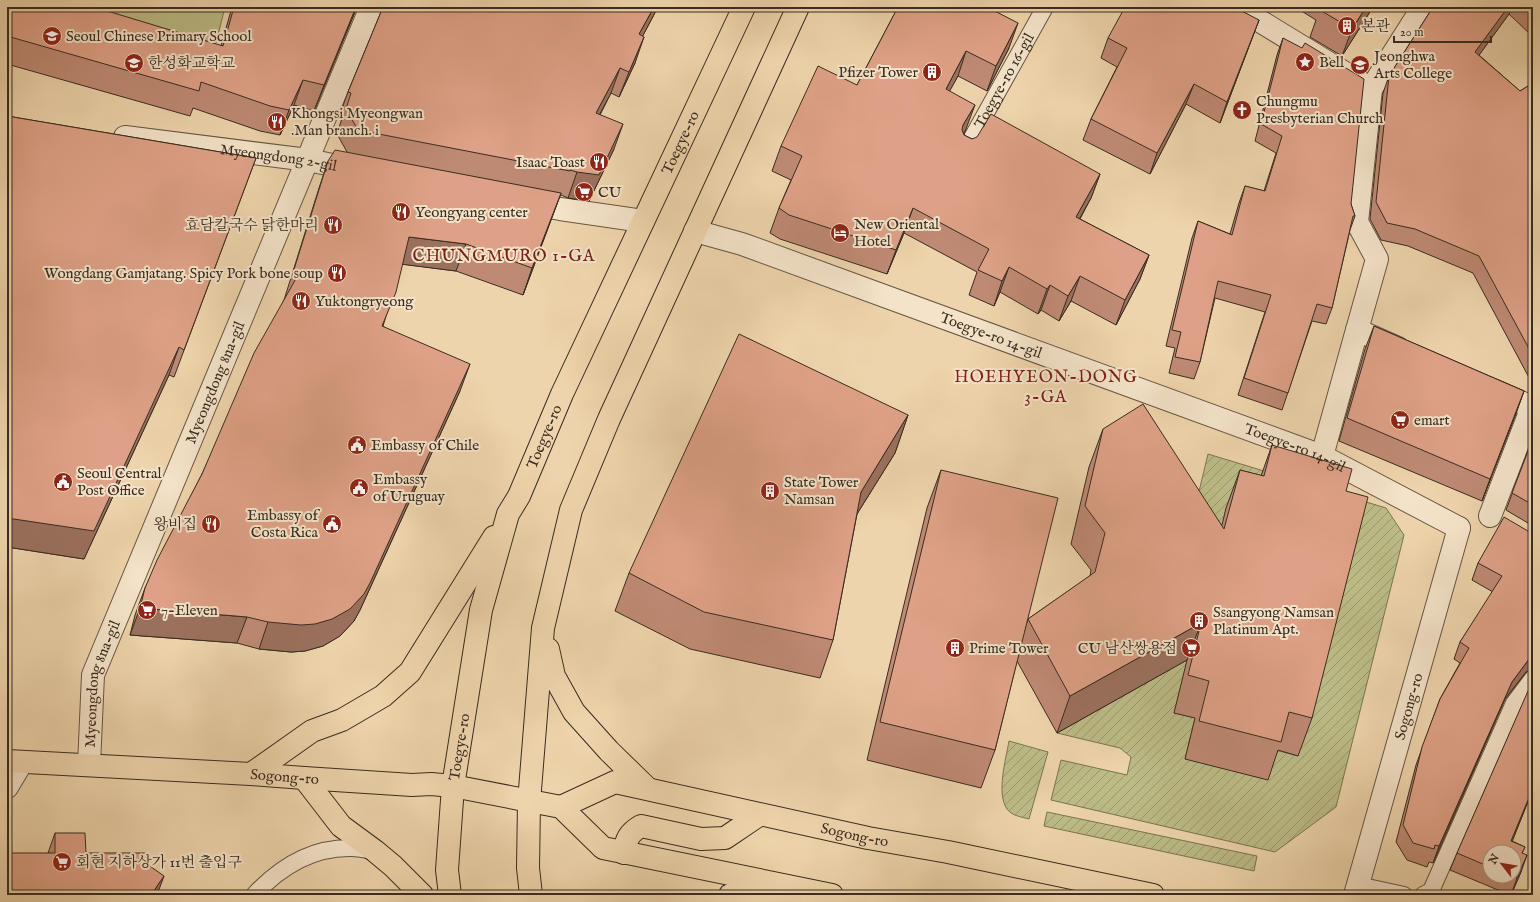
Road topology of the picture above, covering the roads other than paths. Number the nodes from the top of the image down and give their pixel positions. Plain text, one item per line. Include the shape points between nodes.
1 (371, 7) edge
2 (744, 7) edge
3 (798, 7) edge
4 (1045, 7) edge
5 (1237, 7) edge
6 (1423, 7) edge
7 (1371, 89) junction
8 (102, 134) edge
9 (963, 154) edge
10 (308, 160) junction
11 (376, 174) edge
12 (507, 199) edge
13 (644, 221) junction
14 (695, 231) junction
15 (1357, 330) junction
16 (1415, 356) edge
17 (1474, 381) edge
18 (1322, 456) junction
19 (508, 514) junction
20 (1490, 516) junction
21 (1508, 526) edge
22 (1459, 528) junction
23 (543, 628) junction
24 (1533, 678) edge
25 (14, 761) edge
26 (89, 765) junction
27 (251, 774) junction
28 (304, 778) junction
29 (453, 786) junction
30 (7, 787) edge
31 (647, 788) junction
32 (529, 802) junction
33 (561, 807) junction
34 (759, 815) junction
35 (375, 851) junction
36 (624, 853) junction
37 (764, 882) junction
38 (1356, 890) edge
39 (254, 895) edge
40 (422, 895) edge
41 (450, 895) edge
42 (531, 895) edge
43 (730, 895) edge
44 (832, 895) edge
45 (1153, 895) edge
46 (1404, 895) edge
47 (1423, 895) edge

1 - 10 street, Myeongdong 8na-gil
2 - 13 main road, Toegye-ro
3 - 14 main road
4 - 9 lane, Toegye-ro 16-gil
5 - 7 street
6 - 7 street
7 - 15 street via 1357,222 1376,259
8 - 10 street, Myeongdong 2-gil
10 - 11 street, Myeongdong 2-gil
10 - 26 street, Myeongdong 8na-gil via 93,675
12 - 13 street
13 - 19 main road, Toegye-ro via 562,394 519,496
14 - 18 street, Toegye-ro 14-gil via 742,244
14 - 23 main road via 609,419 571,510
15 - 16 street
15 - 18 street
17 - 20 street via 1532,407
18 - 22 street, Toegye-ro 14-gil
19 - 27 main road via 410,672 383,696 342,720 312,731
19 - 29 main road, Toegye-ro via 482,610
20 - 21 street
20 - 22 street
22 - 38 street, Sogong-ro
23 - 31 main road via 554,676 574,712
23 - 32 main road
24 - 47 lane via 1514,704 1431,891
25 - 26 main road, Sogong-ro
25 - 30 street
26 - 27 main road, Sogong-ro
27 - 28 main road, Sogong-ro
28 - 29 main road, Sogong-ro
28 - 35 main road via 341,826
29 - 32 main road, Sogong-ro
29 - 41 main road, Toegye-ro via 448,870
31 - 33 main road, Sogong-ro via 615,782
31 - 34 main road, Sogong-ro
32 - 33 main road, Sogong-ro
32 - 42 main road via 528,868
33 - 36 main road via 603,848
34 - 36 main road via 725,838 701,839 641,826 631,832
34 - 45 main road, Sogong-ro
35 - 39 lane via 336,848 315,853 290,864
35 - 40 main road
36 - 37 main road
37 - 43 main road
37 - 44 main road
38 - 46 lane, Sogong-ro

